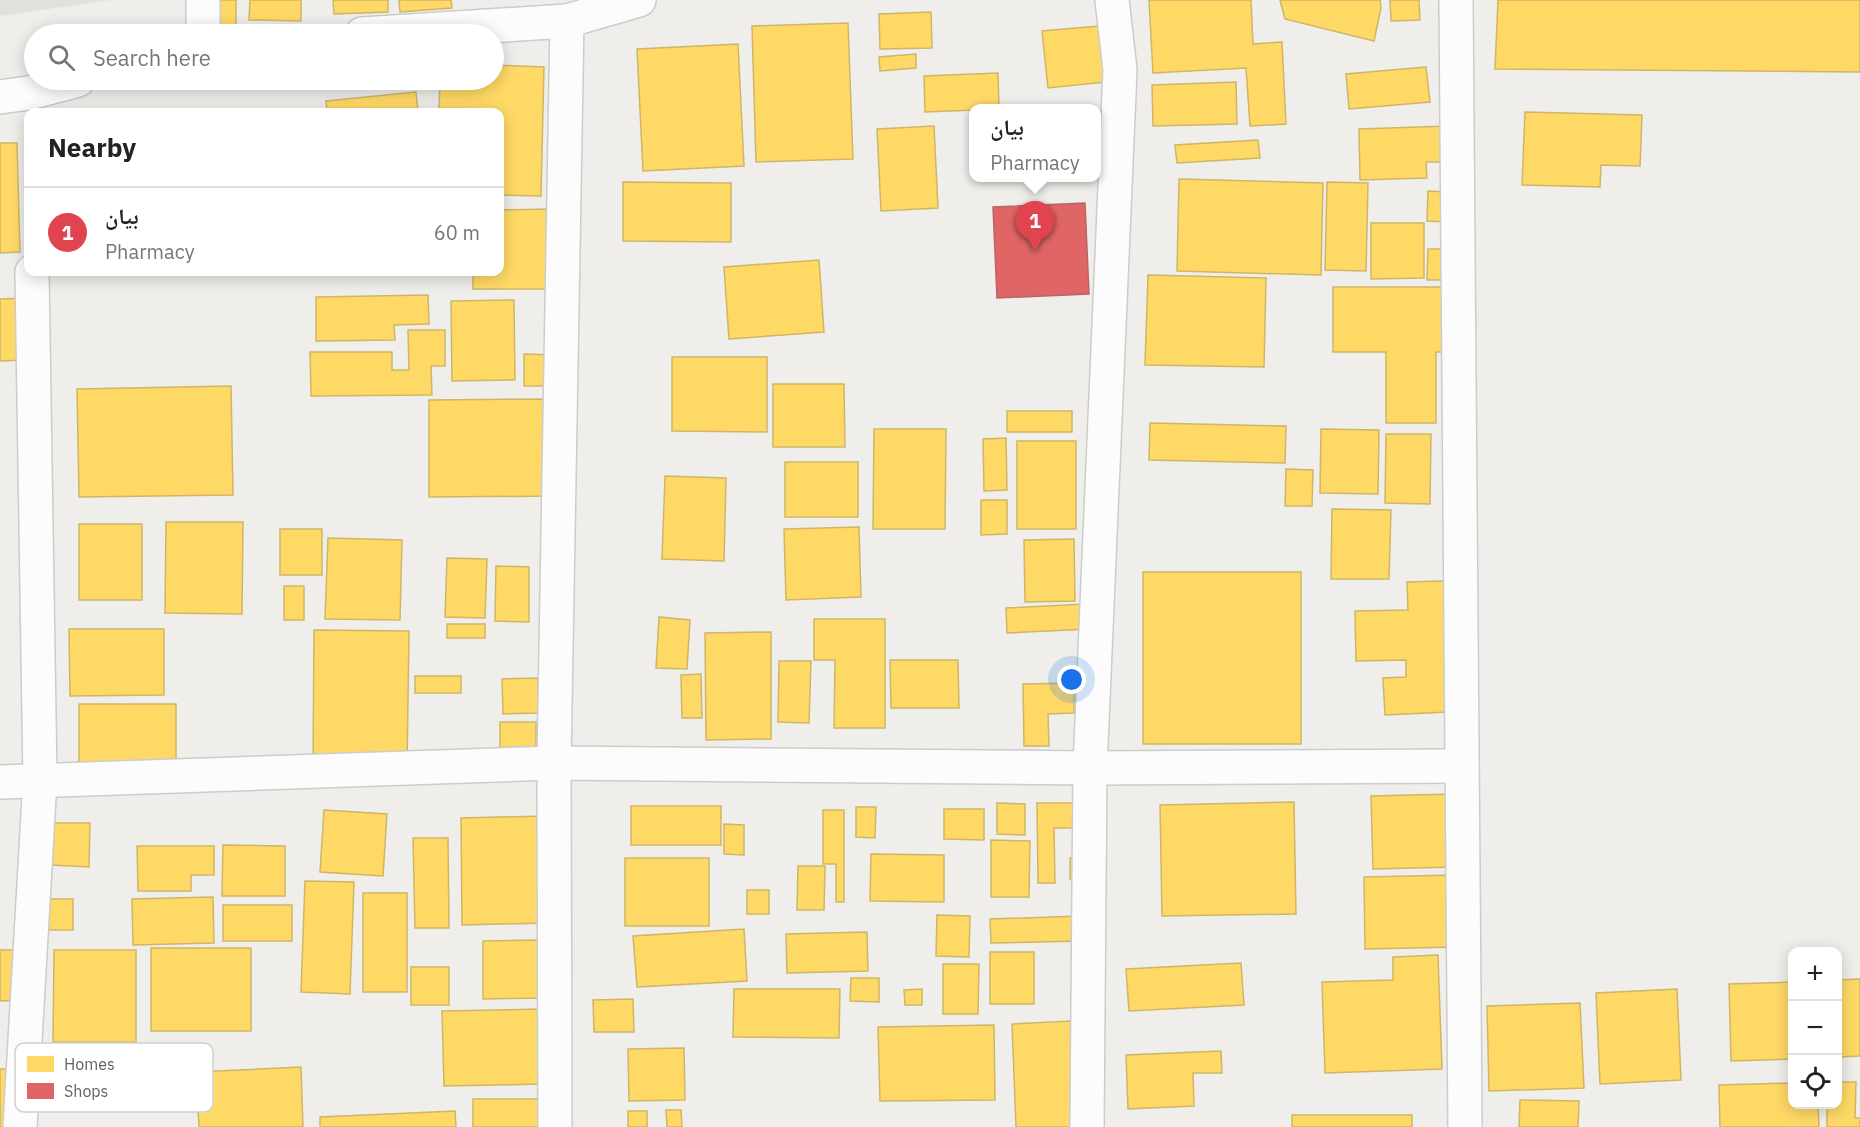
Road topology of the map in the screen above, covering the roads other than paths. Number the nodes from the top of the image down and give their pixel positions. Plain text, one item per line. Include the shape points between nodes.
1 (202, 0) edge
2 (639, 0) edge
3 (1112, 0) edge
4 (1456, 0) edge
5 (567, 21) junction
6 (203, 24) edge
7 (504, 25) edge
8 (50, 90) edge
9 (19, 101) edge
10 (32, 276) edge
11 (554, 763) junction
12 (1462, 766) junction
13 (1090, 768) junction
14 (40, 780) junction
15 (0, 782) edge
16 (25, 1043) edge
17 (21, 1112) edge
18 (20, 1127) edge
19 (555, 1127) edge
20 (1087, 1127) edge
21 (1465, 1127) edge

1 - 6 street
2 - 5 street
3 - 13 street via 1119,70
4 - 12 street
5 - 7 street
5 - 11 street
8 - 9 street
10 - 14 street
11 - 13 street
11 - 14 street
11 - 19 street
12 - 13 street
12 - 21 street
13 - 20 street
14 - 15 street
14 - 16 street
17 - 18 street

